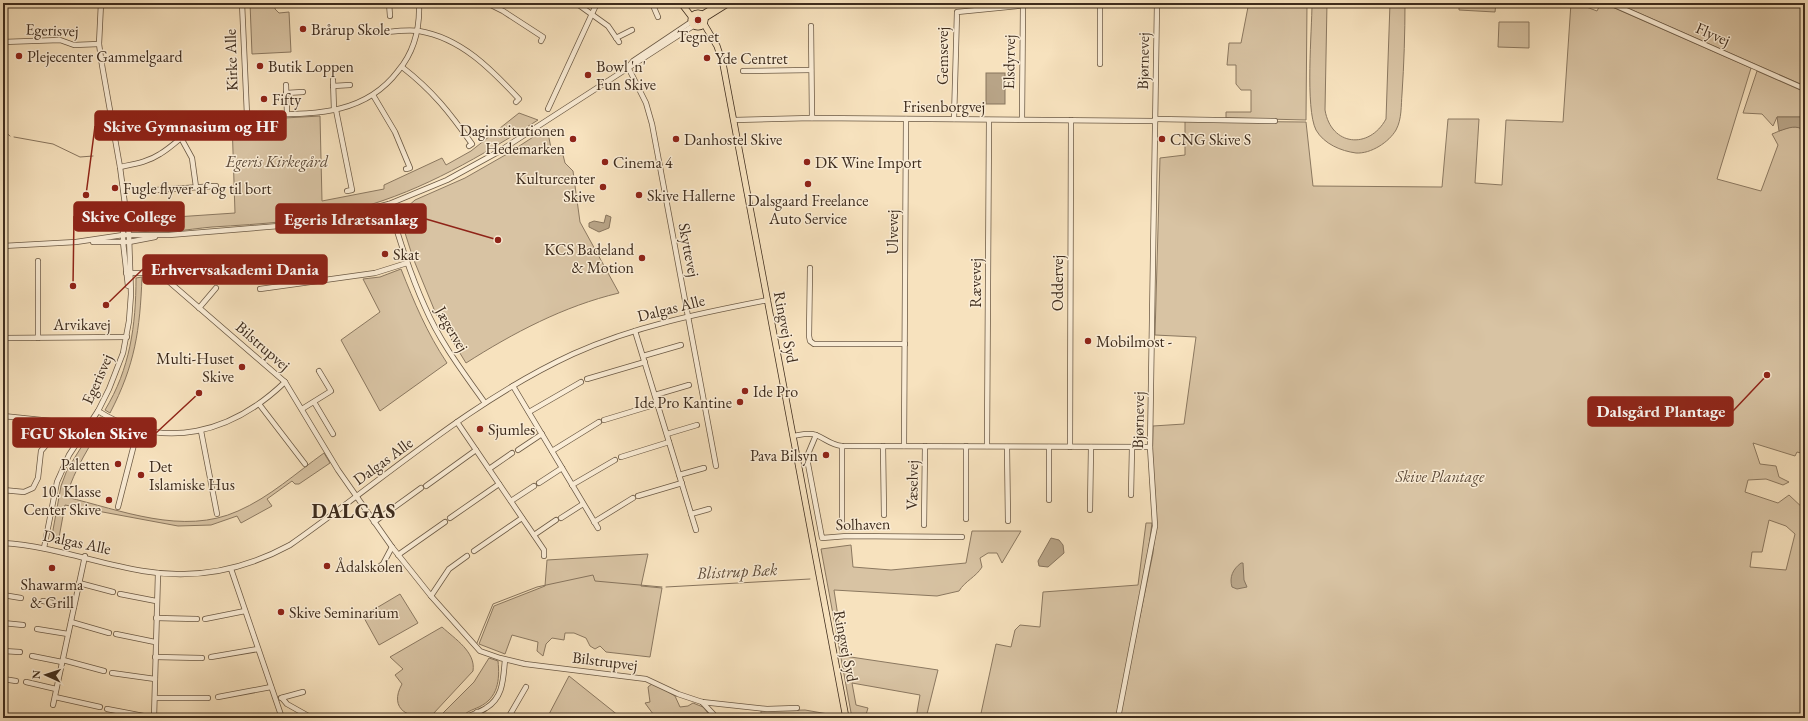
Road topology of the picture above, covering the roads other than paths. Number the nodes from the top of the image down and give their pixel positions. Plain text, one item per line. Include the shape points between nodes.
1 (101, 3) edge
2 (242, 3) edge
3 (389, 3) edge
4 (419, 3) edge
5 (487, 3) edge
6 (576, 3) edge
7 (598, 3) edge
8 (652, 3) edge
9 (681, 3) edge
10 (684, 3) edge
11 (720, 3) edge
12 (729, 3) edge
13 (1047, 3) edge
14 (1100, 3) edge
15 (1157, 3) edge
16 (1610, 3) edge
17 (1023, 5) junction
18 (592, 15) junction
19 (390, 16) dead end
20 (658, 17) dead end
21 (692, 19) junction
22 (703, 21) junction
23 (811, 26) dead end
24 (417, 30) junction
25 (632, 30) dead end
26 (378, 33) dead end
27 (541, 41) dead end
28 (3, 42) edge
29 (99, 44) junction
30 (1100, 64) dead end
31 (402, 67) junction
32 (628, 67) junction
33 (811, 70) junction
34 (743, 71) dead end
35 (333, 80) dead end
36 (286, 85) dead end
37 (350, 85) dead end
38 (333, 86) junction
39 (1805, 89) edge
40 (303, 92) dead end
41 (286, 93) junction
42 (373, 95) junction
43 (516, 102) dead end
44 (548, 109) dead end
45 (335, 110) junction
46 (287, 113) junction
47 (247, 115) junction
48 (812, 118) junction
49 (906, 119) junction
50 (1022, 119) junction
51 (734, 120) junction
52 (954, 120) junction
53 (989, 120) junction
54 (1071, 120) junction
55 (1155, 120) junction
56 (1275, 121) dead end
57 (181, 138) junction
58 (469, 146) dead end
59 (120, 167) junction
60 (406, 169) dead end
61 (216, 186) dead end
62 (196, 188) junction
63 (140, 191) dead end
64 (348, 191) dead end
65 (124, 204) junction
66 (389, 204) junction
67 (123, 235) junction
68 (129, 235) junction
69 (169, 235) junction
70 (76, 242) junction
71 (123, 242) junction
72 (129, 242) junction
73 (3, 246) edge
74 (38, 261) dead end
75 (407, 263) junction
76 (810, 268) dead end
77 (128, 273) junction
78 (216, 288) dead end
79 (260, 289) dead end
80 (768, 300) junction
81 (199, 308) junction
82 (688, 316) junction
83 (635, 331) junction
84 (126, 337) junction
85 (3, 338) edge
86 (38, 338) junction
87 (905, 344) junction
88 (680, 345) dead end
89 (643, 356) junction
90 (644, 362) junction
91 (319, 371) dead end
92 (586, 380) dead end
93 (285, 382) junction
94 (581, 382) dead end
95 (689, 385) dead end
96 (513, 386) junction
97 (655, 395) junction
98 (314, 402) junction
99 (485, 403) junction
100 (259, 404) junction
101 (657, 404) junction
102 (302, 409) junction
103 (98, 411) junction
104 (529, 412) junction
105 (3, 416) edge
106 (604, 420) dead end
107 (457, 422) junction
108 (598, 422) dead end
109 (59, 424) junction
110 (697, 425) dead end
111 (138, 429) junction
112 (201, 431) junction
113 (83, 434) junction
114 (334, 434) dead end
115 (542, 434) junction
116 (667, 434) junction
117 (816, 435) junction
118 (793, 436) junction
119 (669, 442) junction
120 (842, 446) junction
121 (883, 446) junction
122 (904, 446) junction
123 (925, 446) junction
124 (966, 446) junction
125 (987, 446) junction
126 (1008, 446) junction
127 (1049, 447) junction
128 (1070, 447) junction
129 (1091, 447) junction
130 (1132, 447) junction
131 (1150, 447) junction
132 (476, 450) junction
133 (518, 450) dead end
134 (552, 451) junction
135 (512, 453) dead end
136 (621, 457) dead end
137 (615, 460) dead end
138 (305, 464) dead end
139 (716, 466) dead end
140 (562, 468) junction
141 (704, 468) dead end
142 (489, 469) junction
143 (679, 475) junction
144 (539, 483) dead end
145 (682, 483) junction
146 (499, 484) junction
147 (572, 485) junction
148 (534, 486) dead end
149 (3, 490) edge
150 (1131, 495) dead end
151 (356, 496) junction
152 (638, 496) dead end
153 (633, 498) dead end
154 (1049, 500) dead end
155 (511, 502) junction
156 (583, 504) junction
157 (118, 507) dead end
158 (710, 509) dead end
159 (1090, 510) dead end
160 (218, 514) dead end
161 (691, 514) junction
162 (884, 515) dead end
163 (522, 518) junction
164 (966, 519) dead end
165 (1008, 521) dead end
166 (374, 522) junction
167 (594, 522) junction
168 (842, 524) dead end
169 (924, 525) dead end
170 (598, 528) dead end
171 (696, 530) dead end
172 (534, 535) junction
173 (962, 537) dead end
174 (3, 543) edge
175 (392, 547) junction
176 (44, 548) junction
177 (474, 551) dead end
178 (398, 555) junction
179 (85, 556) junction
180 (467, 556) dead end
181 (544, 556) dead end
182 (231, 569) junction
183 (375, 570) dead end
184 (158, 573) junction
185 (79, 583) junction
186 (113, 592) dead end
187 (120, 594) dead end
188 (3, 595) edge
189 (431, 596) junction
190 (21, 598) dead end
191 (43, 601) dead end
192 (156, 601) junction
193 (74, 607) junction
194 (245, 611) junction
195 (156, 618) junction
196 (197, 619) dead end
197 (205, 619) dead end
198 (71, 622) junction
199 (3, 623) edge
200 (23, 625) dead end
201 (37, 628) dead end
202 (109, 632) dead end
203 (68, 634) junction
204 (116, 634) dead end
205 (155, 642) junction
206 (258, 649) junction
207 (3, 651) edge
208 (20, 652) dead end
209 (32, 656) dead end
210 (155, 656) junction
211 (211, 657) dead end
212 (202, 658) dead end
213 (505, 660) junction
214 (62, 661) junction
215 (104, 671) dead end
216 (112, 673) dead end
217 (3, 679) edge
218 (155, 679) junction
219 (16, 681) dead end
220 (26, 682) dead end
221 (271, 687) junction
222 (526, 687) dead end
223 (56, 689) junction
224 (304, 692) dead end
225 (55, 697) junction
226 (218, 697) dead end
227 (155, 698) junction
228 (208, 698) dead end
229 (282, 698) junction
230 (276, 700) junction
231 (702, 702) junction
232 (53, 704) dead end
233 (100, 707) dead end
234 (797, 708) dead end
235 (107, 709) dead end
236 (477, 712) junction
237 (154, 718) edge
238 (282, 718) edge
239 (312, 718) edge
240 (466, 718) edge
241 (482, 718) edge
242 (508, 718) edge
243 (717, 718) edge
244 (846, 718) edge
245 (1118, 718) edge

1 - 29 street, Egerisvej
2 - 47 street, Kirke Alle
3 - 19 street
4 - 24 street
5 - 27 street via 543,37
6 - 18 street
7 - 18 street
8 - 20 street
9 - 21 main road
10 - 21 main road
11 - 22 main road
12 - 22 main road
13 - 17 street, Gemsevej
14 - 30 street
15 - 55 street, Bjørnevej
16 - 39 street, Flyvej
17 - 50 street, Elsdyrvej
17 - 52 street, Gemsevej via 957,12
18 - 25 street via 608,26 618,40
18 - 44 street
21 - 22 main road
21 - 22 main road via 698,12
21 - 32 street
22 - 51 main road, Ringvej Syd via 723,64
23 - 33 street
24 - 26 street
24 - 31 street via 413,46
24 - 43 street via 447,40 481,60 519,99
28 - 29 street, Egerisvej via 60,40 74,45
29 - 59 street, Egerisvej
31 - 42 street
31 - 58 street via 441,102 472,144
32 - 66 street via 476,165
32 - 82 street, Skyttevej via 646,103 652,124
33 - 34 street
33 - 48 street
35 - 38 street
36 - 41 street
37 - 38 street
38 - 45 street
40 - 41 street
41 - 46 street
42 - 45 street via 361,102
42 - 60 street via 398,139 410,168
45 - 46 street
45 - 64 street via 352,190
46 - 47 street
47 - 57 street via 215,118 196,125
48 - 49 street, Frisenborgvej
48 - 51 street, Frisenborgvej
49 - 52 street, Frisenborgvej
49 - 87 street, Ulvevej
50 - 53 street, Frisenborgvej
50 - 54 street, Frisenborgvej
51 - 80 main road, Ringvej Syd
52 - 53 street, Frisenborgvej
53 - 125 street, Rævevej
54 - 55 street, Frisenborgvej
54 - 128 street, Oddervej
55 - 56 street
55 - 131 street, Bjørnevej
57 - 59 street via 153,158
57 - 62 street via 192,158
59 - 65 street, Egerisvej
61 - 62 street
62 - 63 street
65 - 67 street, Egerisvej
65 - 68 street, Egerisvej
66 - 69 street via 308,223
66 - 75 street, Jægervej
67 - 68 street
67 - 70 street
67 - 71 street, Egerisvej
68 - 69 street
68 - 72 street, Egerisvej
69 - 72 street
70 - 71 street
70 - 73 street
71 - 72 street
71 - 77 street, Egerisvej
72 - 77 street, Egerisvej
74 - 86 street, Arvikavej
75 - 79 street via 375,273
75 - 99 street, Jægervej via 437,331
76 - 87 street via 810,341 814,344
77 - 81 street, Bilstrupvej via 150,273 162,277
77 - 84 street, Egerisvej via 130,306
78 - 81 street
80 - 82 street, Dalgas Alle
80 - 118 main road, Ringvej Syd
81 - 93 street, Bilstrupvej
82 - 83 street, Dalgas Alle
82 - 139 street, Skyttevej
83 - 89 street
83 - 96 street, Dalgas Alle via 572,355
84 - 86 street, Arvikavej
84 - 103 street, Egerisvej via 116,373
85 - 86 street, Arvikavej
87 - 122 street, Ulvevej
88 - 89 street
89 - 90 street
90 - 92 street
90 - 97 street
91 - 98 street via 331,391
93 - 100 street
93 - 102 street, Bilstrupvej
94 - 104 street
95 - 97 street
96 - 99 street, Dalgas Alle
96 - 104 street
97 - 101 street
98 - 102 street
98 - 114 street
99 - 107 street, Dalgas Alle
100 - 112 street via 233,420
100 - 138 street
101 - 106 street
101 - 116 street
102 - 151 street, Bilstrupvej via 330,458
103 - 111 street
103 - 113 street, Egerisvej
104 - 115 street
105 - 109 street
107 - 132 street
107 - 151 street, Dalgas Alle
108 - 134 street
109 - 113 street
109 - 149 street via 41,451 38,478 32,488 24,492
110 - 116 street
111 - 112 street via 171,434
111 - 157 street
112 - 160 street
113 - 176 street, Egerisvej via 57,482
115 - 133 street
115 - 134 street
116 - 119 street
117 - 118 street, Væselvej
117 - 120 street, Væselvej via 829,443
117 - 173 street, Solhaven via 808,454 808,464 822,538
118 - 244 main road, Ringvej Syd
119 - 136 street
119 - 143 street
120 - 121 street, Væselvej
120 - 168 street
121 - 122 street, Væselvej
121 - 162 street, Væselvej
122 - 123 street, Væselvej
123 - 124 street, Væselvej
123 - 169 street, Væselvej
124 - 125 street, Væselvej
124 - 164 street
125 - 126 street, Væselvej
126 - 127 street, Væselvej
126 - 165 street
127 - 128 street, Væselvej
127 - 154 street
128 - 129 street, Væselvej
129 - 130 street, Væselvej
129 - 159 street
130 - 131 street, Væselvej
130 - 150 street
131 - 245 street, Bjørnevej via 1155,513 1154,542
132 - 142 street
132 - 166 street
134 - 140 street
135 - 142 street
137 - 147 street
140 - 144 street
140 - 147 street
141 - 143 street
142 - 146 street
143 - 145 street
145 - 152 street
145 - 161 street
146 - 155 street
146 - 178 street
147 - 156 street
148 - 155 street
151 - 166 street, Bilstrupvej
151 - 182 street, Dalgas Alle via 290,544
153 - 167 street
155 - 163 street
156 - 167 street
156 - 172 street
158 - 161 street
161 - 171 street
163 - 172 street
163 - 177 street
166 - 175 street, Bilstrupvej
167 - 170 street
172 - 181 street via 544,550
174 - 176 street, Dalgas Alle
175 - 178 street, Bilstrupvej
175 - 183 street via 383,564
176 - 179 street, Dalgas Alle
178 - 189 street, Bilstrupvej
179 - 184 street, Dalgas Alle
179 - 185 street
180 - 189 street via 449,569
182 - 184 street, Dalgas Alle via 194,574
182 - 194 street
184 - 192 street
185 - 186 street
185 - 193 street
187 - 192 street
188 - 190 street
189 - 213 street, Bilstrupvej via 474,646 486,654
191 - 193 street
192 - 195 street
193 - 198 street
194 - 197 street
194 - 206 street
195 - 196 street
195 - 205 street
198 - 202 street
198 - 203 street
199 - 200 street
201 - 203 street
203 - 214 street
204 - 205 street
205 - 210 street
206 - 211 street
206 - 221 street
207 - 208 street
209 - 214 street
210 - 212 street
210 - 218 street
213 - 231 street, Bilstrupvej via 646,679
213 - 236 street via 504,680 498,695 487,707
214 - 215 street
214 - 223 street
216 - 218 street
217 - 219 street
218 - 227 street
220 - 223 street
221 - 226 street
221 - 230 street
222 - 242 street
223 - 225 street
224 - 229 street
225 - 232 street
225 - 233 street
227 - 228 street
227 - 237 street
229 - 230 street
229 - 239 street via 287,704
230 - 238 street
231 - 234 street, Bilstrupvej via 767,709
231 - 243 street
235 - 237 street
236 - 240 street
236 - 241 street

